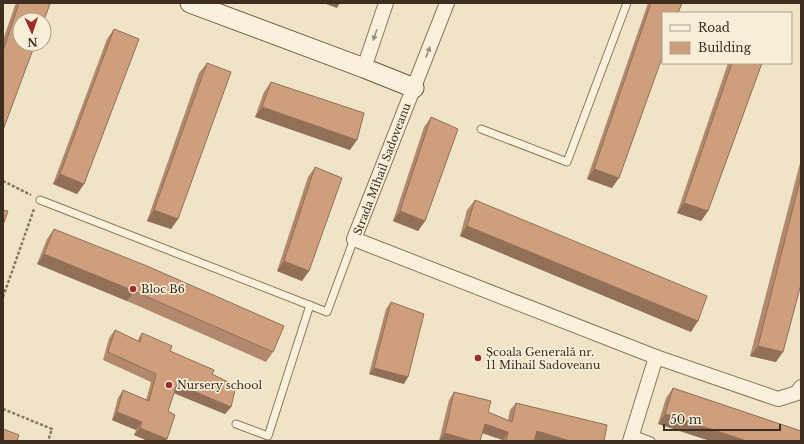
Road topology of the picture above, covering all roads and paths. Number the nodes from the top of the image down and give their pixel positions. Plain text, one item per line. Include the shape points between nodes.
1 (190, 3) edge
2 (386, 3) edge
3 (447, 3) edge
4 (627, 3) edge
5 (364, 68) junction
6 (414, 88) junction
7 (481, 129) dead end
8 (3, 181) edge
9 (39, 199) junction
10 (354, 239) junction
11 (3, 297) edge
12 (310, 305) junction
13 (656, 357) junction
14 (801, 387) edge
15 (3, 409) edge
16 (236, 424) dead end
17 (631, 438) edge
18 (48, 441) edge
19 (651, 441) edge

1 - 5 street
2 -> 5 street
6 -> 3 street, Strada Mihail Sadoveanu
4 - 7 lane via 567,162
5 - 6 street
6 - 10 street, Strada Mihail Sadoveanu
8 - 9 path
9 - 11 path
9 - 12 lane
10 - 12 lane via 328,312
10 - 13 street, Strada Mihail Sadoveanu
12 - 16 lane via 268,436
13 - 14 street, Strada Mihail Sadoveanu via 778,399 797,393
13 - 17 street
15 - 18 path via 52,429
17 - 19 lane

